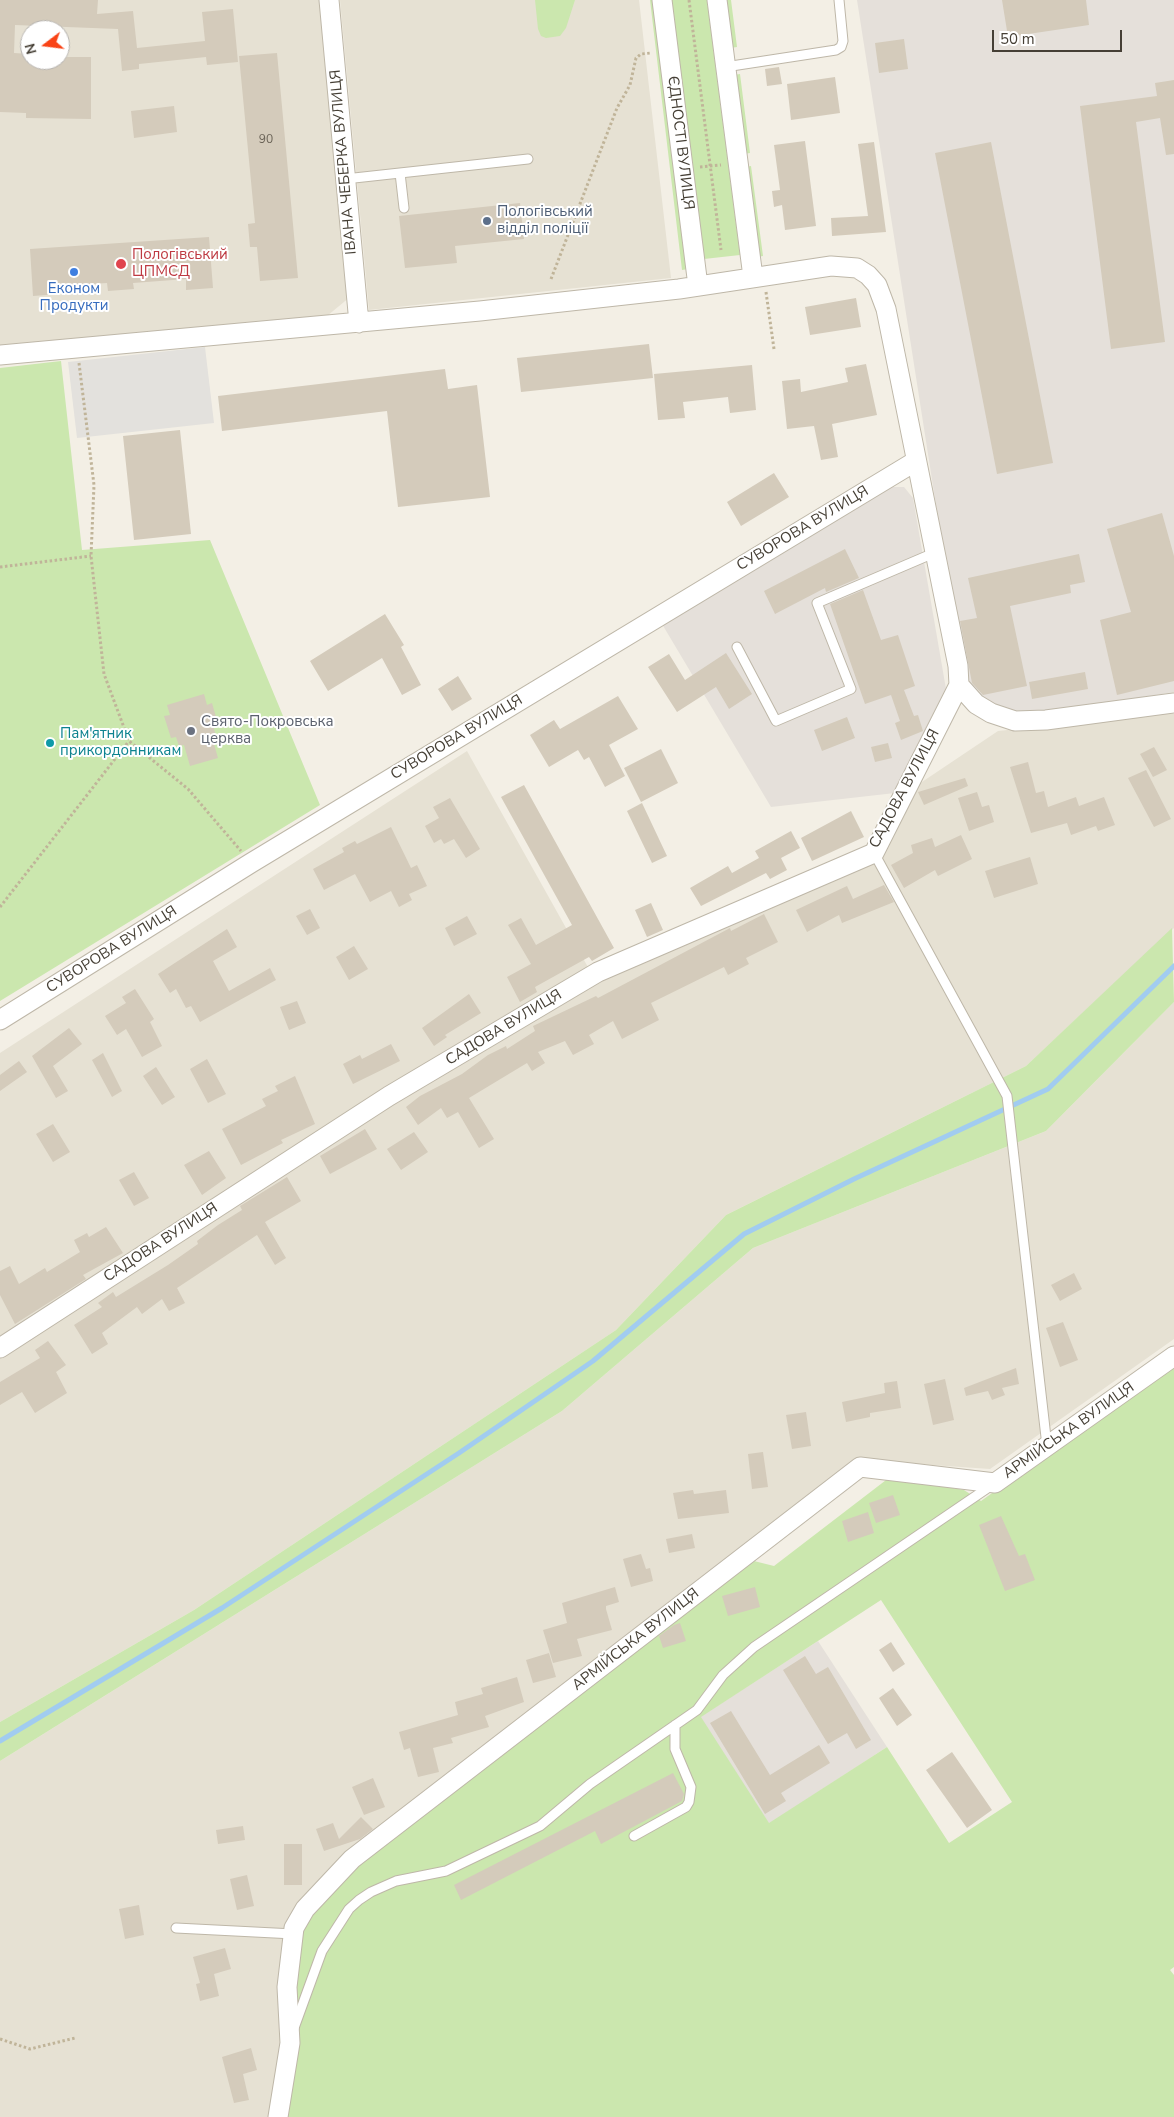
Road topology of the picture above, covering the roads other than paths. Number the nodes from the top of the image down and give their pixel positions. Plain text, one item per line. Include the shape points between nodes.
1 (328, 0) edge
2 (662, 0) edge
3 (717, 0) edge
4 (839, 0) edge
5 (726, 67) junction
6 (528, 159) dead end
7 (400, 173) junction
8 (345, 179) junction
9 (404, 208) dead end
10 (758, 276) junction
11 (698, 286) junction
12 (359, 323) junction
13 (0, 355) edge
14 (916, 460) junction
15 (934, 554) junction
16 (737, 647) dead end
17 (959, 685) junction
18 (1174, 702) edge
19 (874, 853) junction
20 (0, 1020) edge
21 (0, 1348) edge
22 (1174, 1356) edge
23 (1047, 1446) junction
24 (995, 1483) junction
25 (676, 1725) junction
26 (634, 1836) dead end
27 (176, 1928) dead end
28 (294, 1934) junction
29 (290, 2043) junction
30 (278, 2117) edge

1 - 8 street, ІВАНА ЧЕБЕРКА ВУЛИЦЯ
2 - 11 street, ЄДНОСТІ ВУЛИЦЯ
3 - 5 street
4 - 5 lane via 843,41 836,50
5 - 10 street via 738,162
6 - 7 lane
7 - 8 lane
7 - 9 lane
8 - 12 street, ІВАНА ЧЕБЕРКА ВУЛИЦЯ
10 - 11 street
10 - 14 street via 840,265 857,268 874,280 886,309
11 - 12 street
12 - 13 street
14 - 15 street
14 - 20 street, СУВОРОВА ВУЛИЦЯ via 251,863
15 - 16 lane via 817,603 851,689 776,721
15 - 17 street via 958,666
17 - 18 street via 984,708 1015,720 1046,720
17 - 19 street, САДОВА ВУЛИЦЯ
19 - 21 street, САДОВА ВУЛИЦЯ via 598,972 389,1096
19 - 23 lane via 1007,1096
22 - 23 street, АРМІЙСЬКА ВУЛИЦЯ
23 - 24 street, АРМІЙСЬКА ВУЛИЦЯ
24 - 25 lane via 754,1647 723,1674 697,1710
24 - 28 street, АРМІЙСЬКА ВУЛИЦЯ via 860,1467 352,1859 305,1909
25 - 26 lane via 675,1750 691,1787 689,1802 686,1807
25 - 29 lane via 590,1784 540,1826 446,1871 396,1881 359,1900 349,1909 322,1951
27 - 28 lane
28 - 29 street, АРМІЙСЬКА ВУЛИЦЯ via 287,1987
29 - 30 street, АРМІЙСЬКА ВУЛИЦЯ

